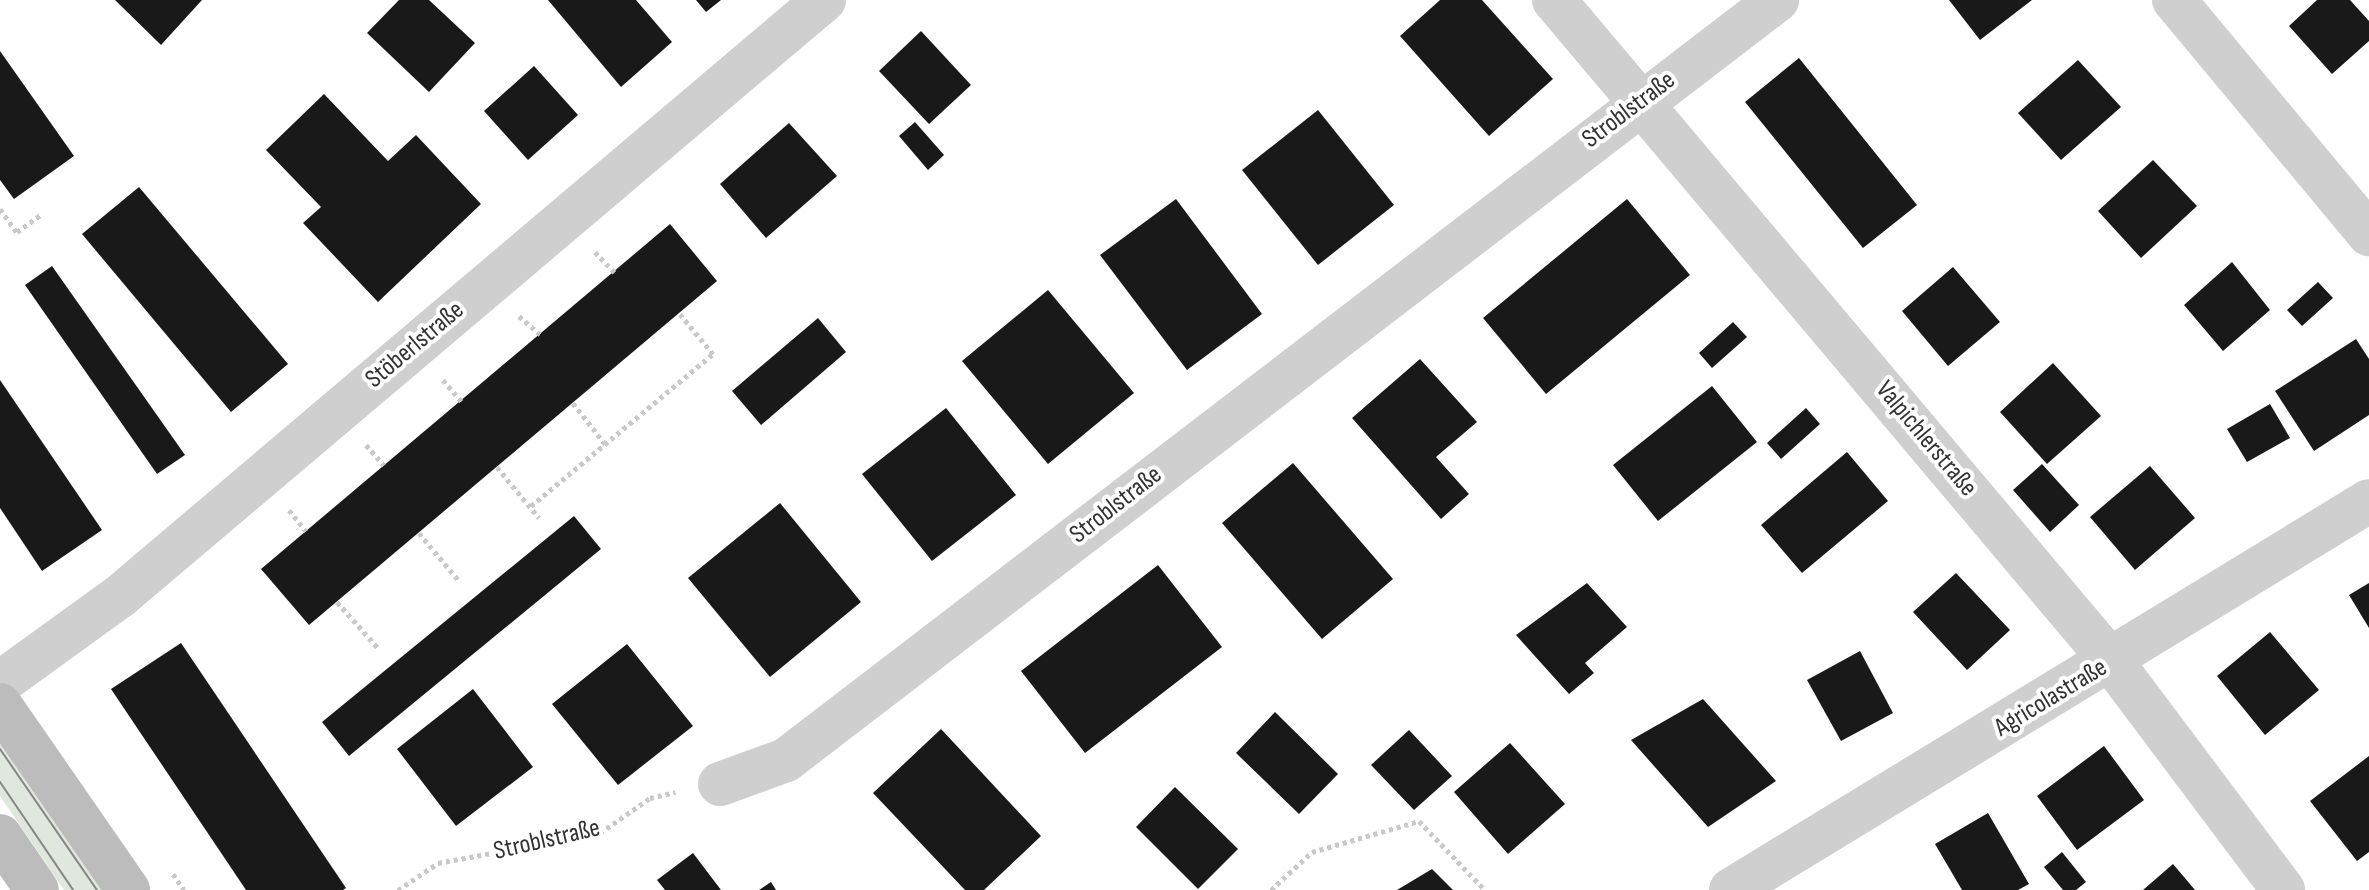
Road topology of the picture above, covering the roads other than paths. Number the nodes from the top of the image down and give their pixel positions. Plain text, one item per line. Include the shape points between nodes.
1 (824, 0) edge
2 (1554, 0) edge
3 (1777, 0) edge
4 (2174, 0) edge
5 (1641, 101) junction
6 (2369, 234) edge
7 (2369, 501) edge
8 (2112, 662) junction
9 (0, 683) edge
10 (0, 705) edge
11 (720, 784) road end
12 (0, 836) edge
13 (37, 890) edge
14 (128, 890) edge
15 (1731, 890) edge
16 (2283, 890) edge

1 - 9 street, Stöberlstraße via 119,597
2 - 5 street, Valpichlerstraße
3 - 5 street, Stroblstraße
4 - 6 street
5 - 8 street, Valpichlerstraße
5 - 11 street, Stroblstraße via 786,760
7 - 8 street, Agricolastraße
8 - 15 street, Agricolastraße
8 - 16 street, Valpichlerstraße
10 - 14 main road
12 - 13 main road

